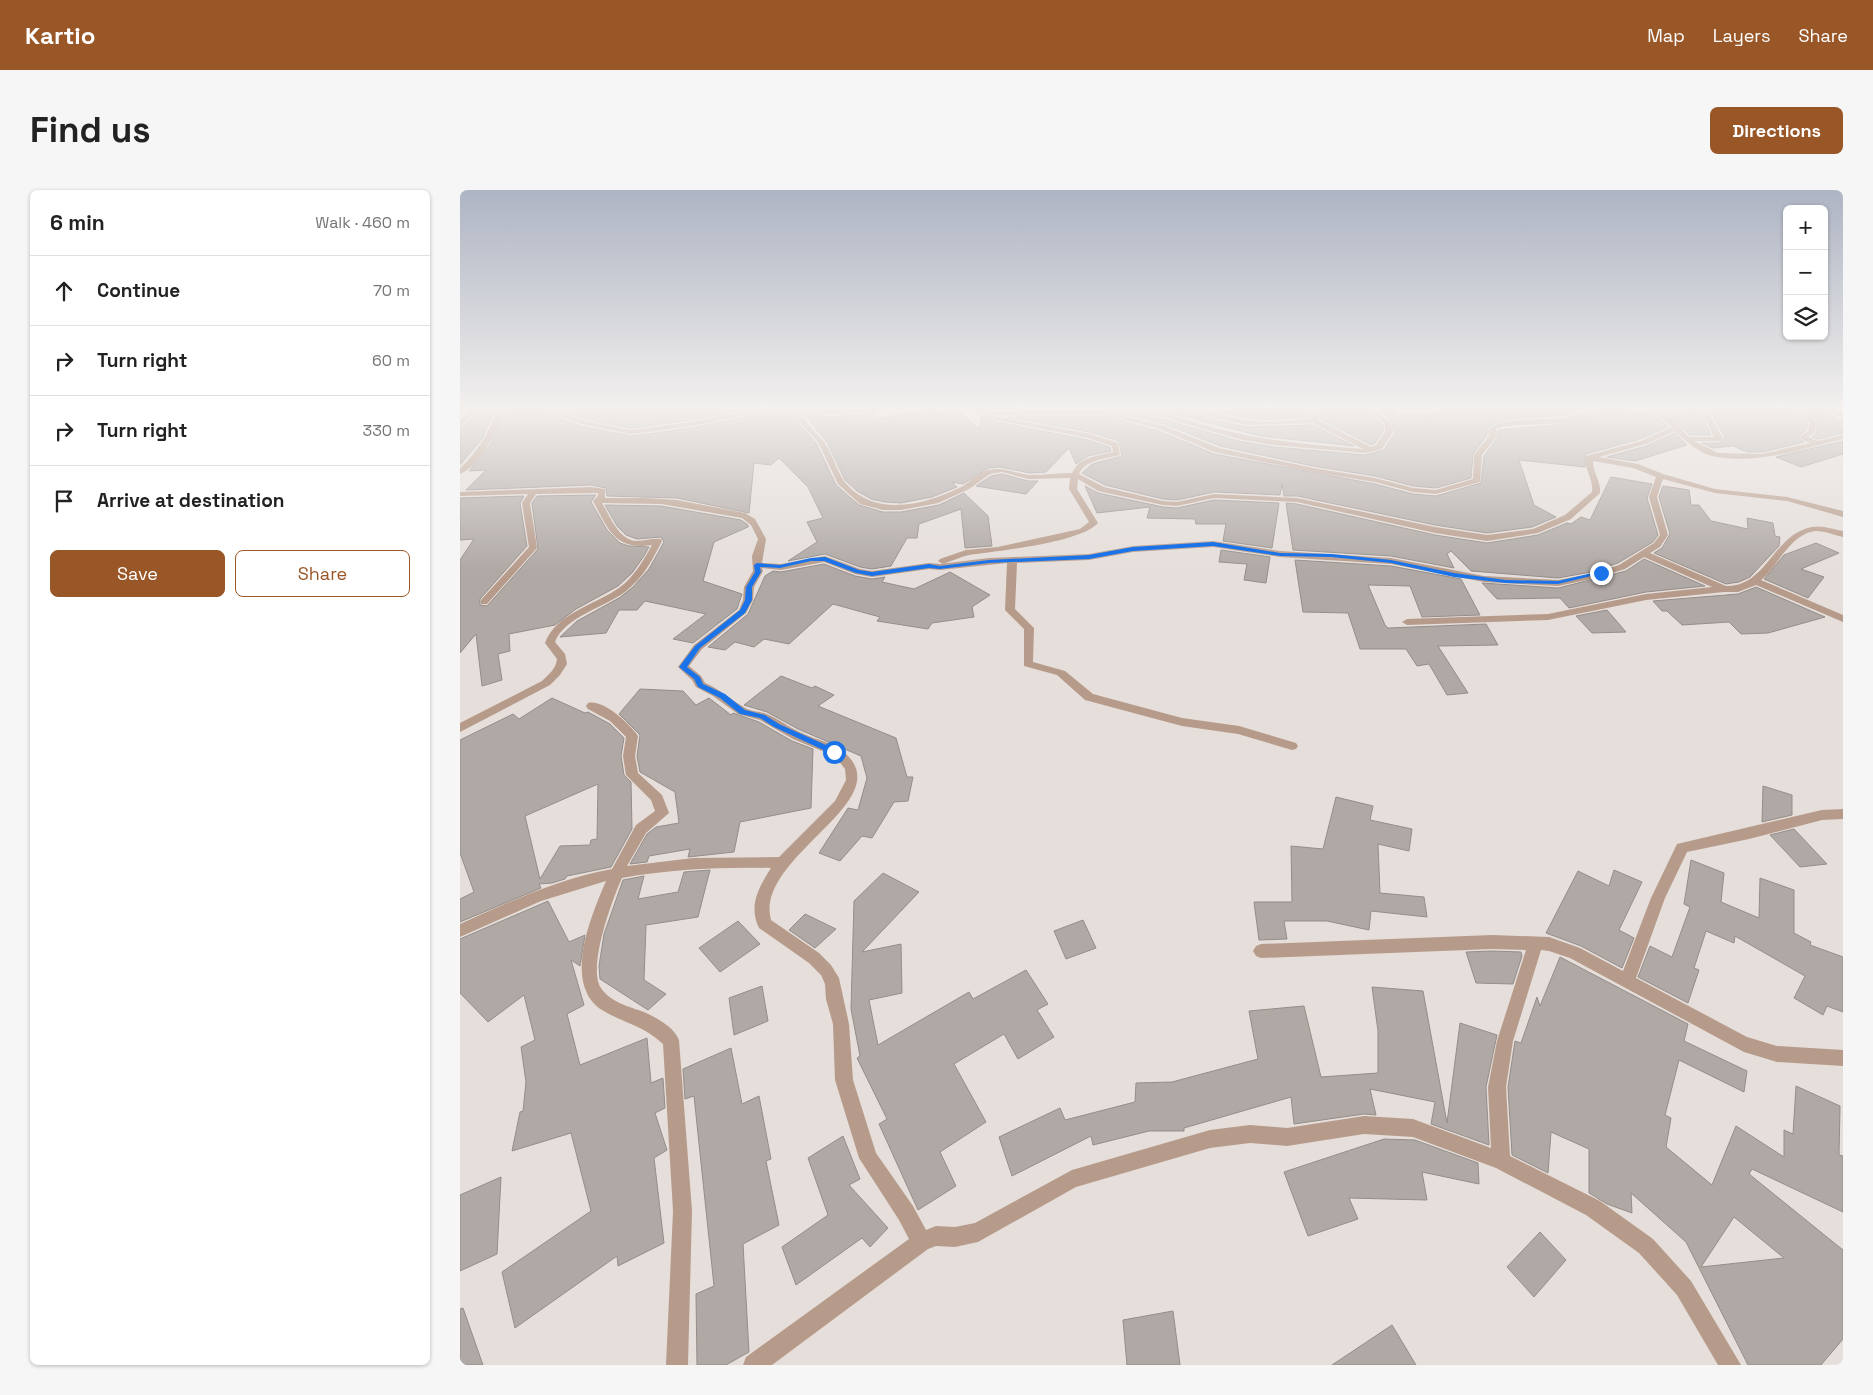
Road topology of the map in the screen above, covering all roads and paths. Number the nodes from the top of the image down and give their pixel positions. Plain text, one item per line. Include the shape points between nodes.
1 (472, 461) edge
2 (831, 461) edge
3 (1090, 461) edge
4 (1269, 461) edge
5 (1478, 461) edge
6 (1589, 461) edge
7 (1605, 461) edge
8 (460, 472) edge
9 (1076, 475) junction
10 (1660, 476) junction
11 (534, 490) junction
12 (460, 494) edge
13 (597, 501) junction
14 (1843, 514) edge
15 (1843, 534) edge
16 (1644, 554) junction
17 (1012, 561) junction
18 (757, 565) junction
19 (929, 566) junction
20 (1755, 581) junction
21 (1724, 589) junction
22 (484, 602) dead end
23 (1843, 619) edge
24 (1407, 622) dead end
25 (592, 706) dead end
26 (460, 728) edge
27 (1292, 746) dead end
28 (1843, 814) edge
29 (782, 863) junction
30 (616, 873) junction
31 (460, 931) edge
32 (1536, 944) junction
33 (1261, 951) dead end
34 (1626, 980) junction
35 (1843, 1058) edge
36 (1501, 1161) junction
37 (921, 1242) junction
38 (677, 1365) edge
39 (754, 1365) edge
40 (1730, 1365) edge

1 - 8 street
2 - 9 street via 841,482 858,499 874,507 901,508 928,503 954,493 994,470 1028,477
3 - 9 street via 1079,464
4 - 5 street via 1436,492 1477,480
6 - 9 street via 1597,485 1596,492 1568,517 1535,531 1487,538 1298,500 1214,496 1177,504 1163,503 1101,489
7 - 10 street via 1635,466
9 - 19 street via 1073,489 1094,520 1092,526 1083,531 998,550 966,553
10 - 14 street via 1715,491 1787,499
10 - 16 street via 1653,497 1664,536
11 - 12 street
11 - 13 street via 599,490 602,497
11 - 22 street via 526,503 533,548
13 - 18 street via 671,501 748,518 762,539 756,556
13 - 26 street via 617,534 626,541 633,545 658,541 645,566 604,603 571,619 553,633 550,643 563,659 561,668 553,677
15 - 20 street via 1814,528 1799,533
16 - 17 street via 1622,567 1558,582 1484,579 1391,562 1280,554 1213,544 1133,549 1089,557
16 - 21 street
17 - 19 street via 940,568
17 - 27 street via 1010,610 1029,628 1028,664 1061,673 1089,697 1182,722 1239,730
18 - 19 street via 780,567 825,559 872,574
18 - 29 street via 758,572 749,587 743,611 698,647 683,667 697,678 700,685 723,696 743,712 763,716 777,726 834,752 851,767 850,787 832,815 798,844
20 - 21 street via 1734,590
20 - 23 street
21 - 24 street via 1646,596 1548,617
25 - 30 street via 609,713 632,736 629,756 632,775 657,798 662,813 642,828
28 - 34 street via 1822,815 1682,848 1658,898
29 - 30 street via 679,864
29 - 37 street via 760,904 764,924 814,958 833,983 841,1024 844,1080 868,1158 906,1213
30 - 31 street via 546,893
30 - 38 street via 594,935 588,972 594,992 618,1011 651,1023 670,1040 682,1189
32 - 33 street via 1492,942
32 - 34 street via 1562,948
32 - 36 street via 1505,1041 1497,1087
34 - 35 street via 1744,1044 1777,1054
36 - 37 street via 1439,1136 1391,1125 1364,1125 1287,1137 1235,1135 1170,1149 1072,1179 978,1232 955,1237 936,1236
36 - 40 street via 1592,1208 1646,1246 1684,1288
37 - 39 street

